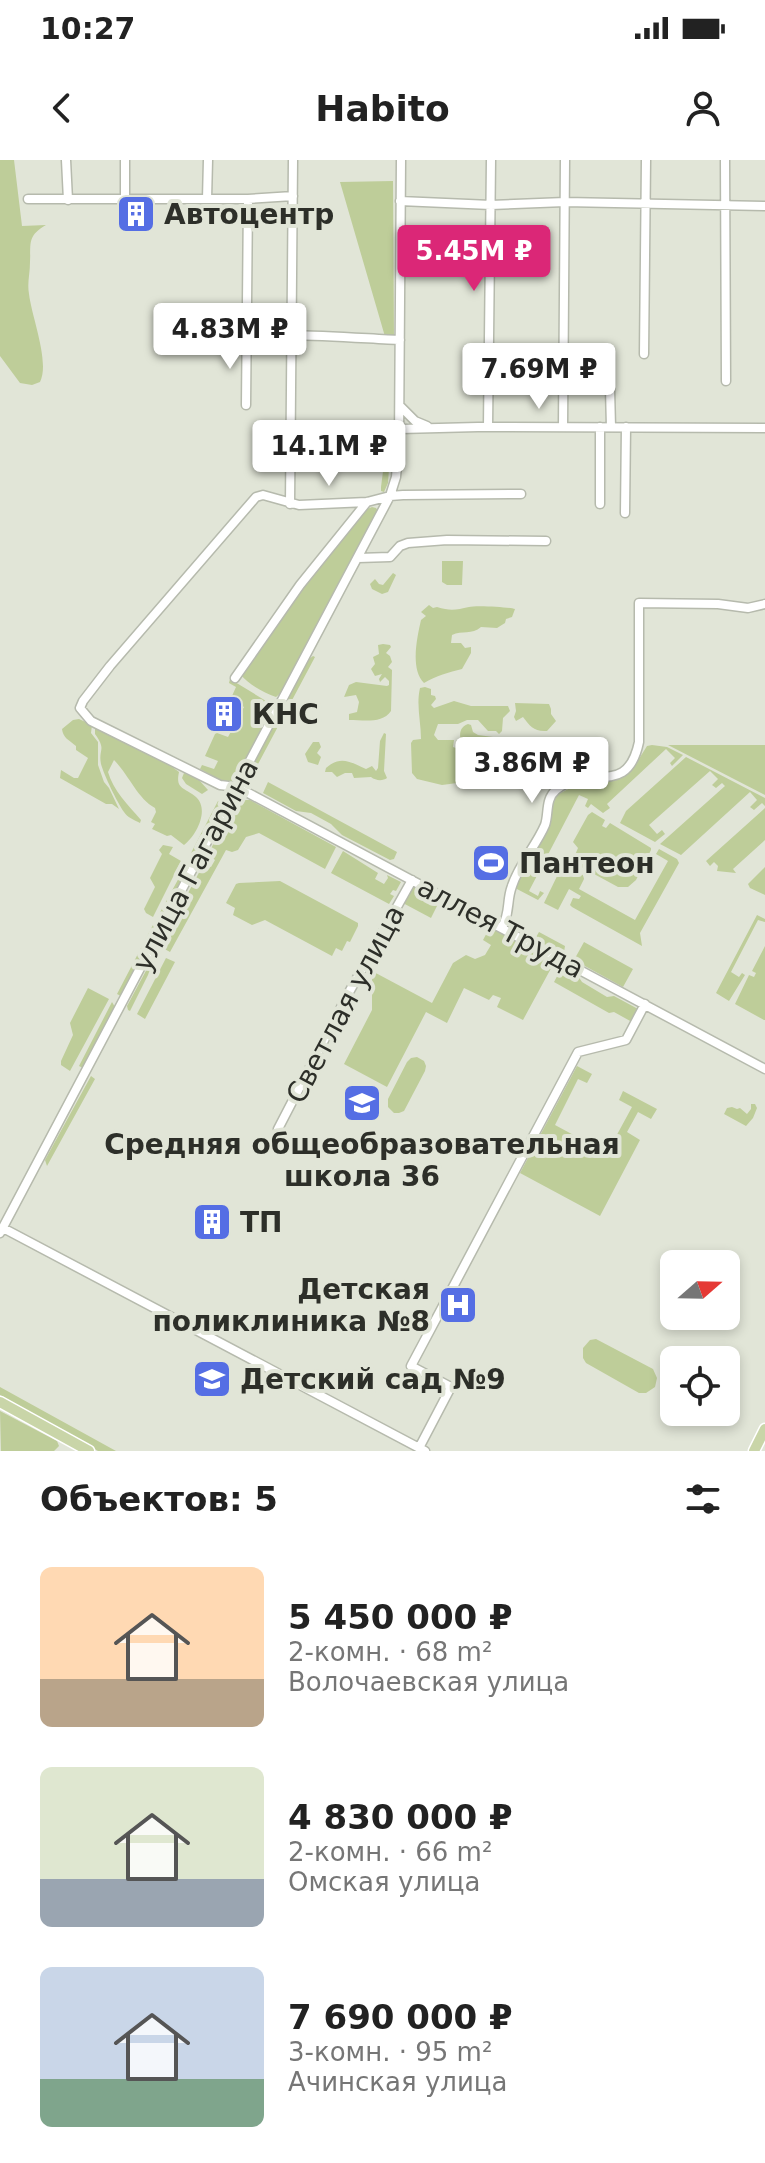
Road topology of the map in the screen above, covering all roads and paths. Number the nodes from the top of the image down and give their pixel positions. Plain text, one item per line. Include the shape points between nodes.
1 (66, 160) edge
2 (125, 160) edge
3 (208, 160) edge
4 (293, 160) edge
5 (401, 160) edge
6 (491, 160) edge
7 (565, 160) edge
8 (646, 160) edge
9 (725, 160) edge
10 (293, 196) junction
11 (28, 199) dead end
12 (207, 199) junction
13 (248, 199) junction
14 (68, 200) junction
15 (125, 200) junction
16 (400, 201) junction
17 (565, 202) junction
18 (646, 202) junction
19 (491, 205) junction
20 (725, 205) junction
21 (765, 206) edge
22 (291, 336) junction
23 (246, 337) junction
24 (400, 340) junction
25 (222, 345) dead end
26 (644, 354) dead end
27 (726, 381) dead end
28 (610, 389) dead end
29 (246, 405) dead end
30 (399, 405) junction
31 (430, 427) junction
32 (488, 427) junction
33 (563, 427) junction
34 (600, 427) junction
35 (611, 427) junction
36 (626, 427) junction
37 (765, 428) edge
38 (400, 429) junction
39 (521, 494) dead end
40 (390, 496) junction
41 (367, 502) junction
42 (290, 504) junction
43 (600, 504) dead end
44 (625, 513) dead end
45 (546, 541) dead end
46 (358, 558) junction
47 (765, 604) edge
48 (235, 678) dead end
49 (237, 787) junction
50 (412, 880) junction
51 (502, 928) junction
52 (645, 1004) junction
53 (765, 1069) edge
54 (278, 1129) dead end
55 (1, 1230) edge
56 (0, 1402) edge
57 (765, 1429) edge
58 (422, 1449) edge
59 (89, 1451) edge
60 (754, 1451) edge

1 - 14 street
2 - 15 street
3 - 12 street
4 - 10 street
5 - 16 street, улица Гагарина
6 - 19 street
7 - 17 street
8 - 18 street
9 - 20 street
10 - 13 street
10 - 22 street
11 - 14 street
12 - 13 street
12 - 15 street
13 - 23 street
14 - 15 street
16 - 19 street
16 - 24 street, улица Гагарина
17 - 18 street
17 - 19 street
17 - 33 street
18 - 20 street
18 - 26 street
19 - 32 street
20 - 21 street
20 - 27 street
22 - 23 street
22 - 24 street
22 - 42 street
23 - 25 street
23 - 29 street
24 - 30 street, улица Гагарина
28 - 35 street
30 - 31 street
30 - 38 street, улица Гагарина
31 - 32 street
31 - 38 street
32 - 33 street
33 - 34 street
34 - 35 street
34 - 43 street
35 - 36 street
36 - 37 street
36 - 44 street
38 - 40 street, улица Гагарина
39 - 40 street
40 - 41 street
40 - 46 street, улица Гагарина
41 - 42 street
41 - 48 street
42 - 49 street, аллея Труда via 263,495 253,499 80,708 91,721 220,785
45 - 46 street via 408,543 390,557
46 - 49 street, улица Гагарина
47 - 51 street via 748,608 639,603 635,758 619,775 580,779 552,795 545,825 513,884
49 - 50 street, аллея Труда
49 - 55 street, улица Гагарина
50 - 51 street, аллея Труда
50 - 54 street, Светлая улица
51 - 52 street, аллея Труда
52 - 53 street, аллея Труда
52 - 58 street via 626,1040 578,1052 411,1366 451,1387
55 - 58 street
56 - 59 main road
57 - 60 main road

